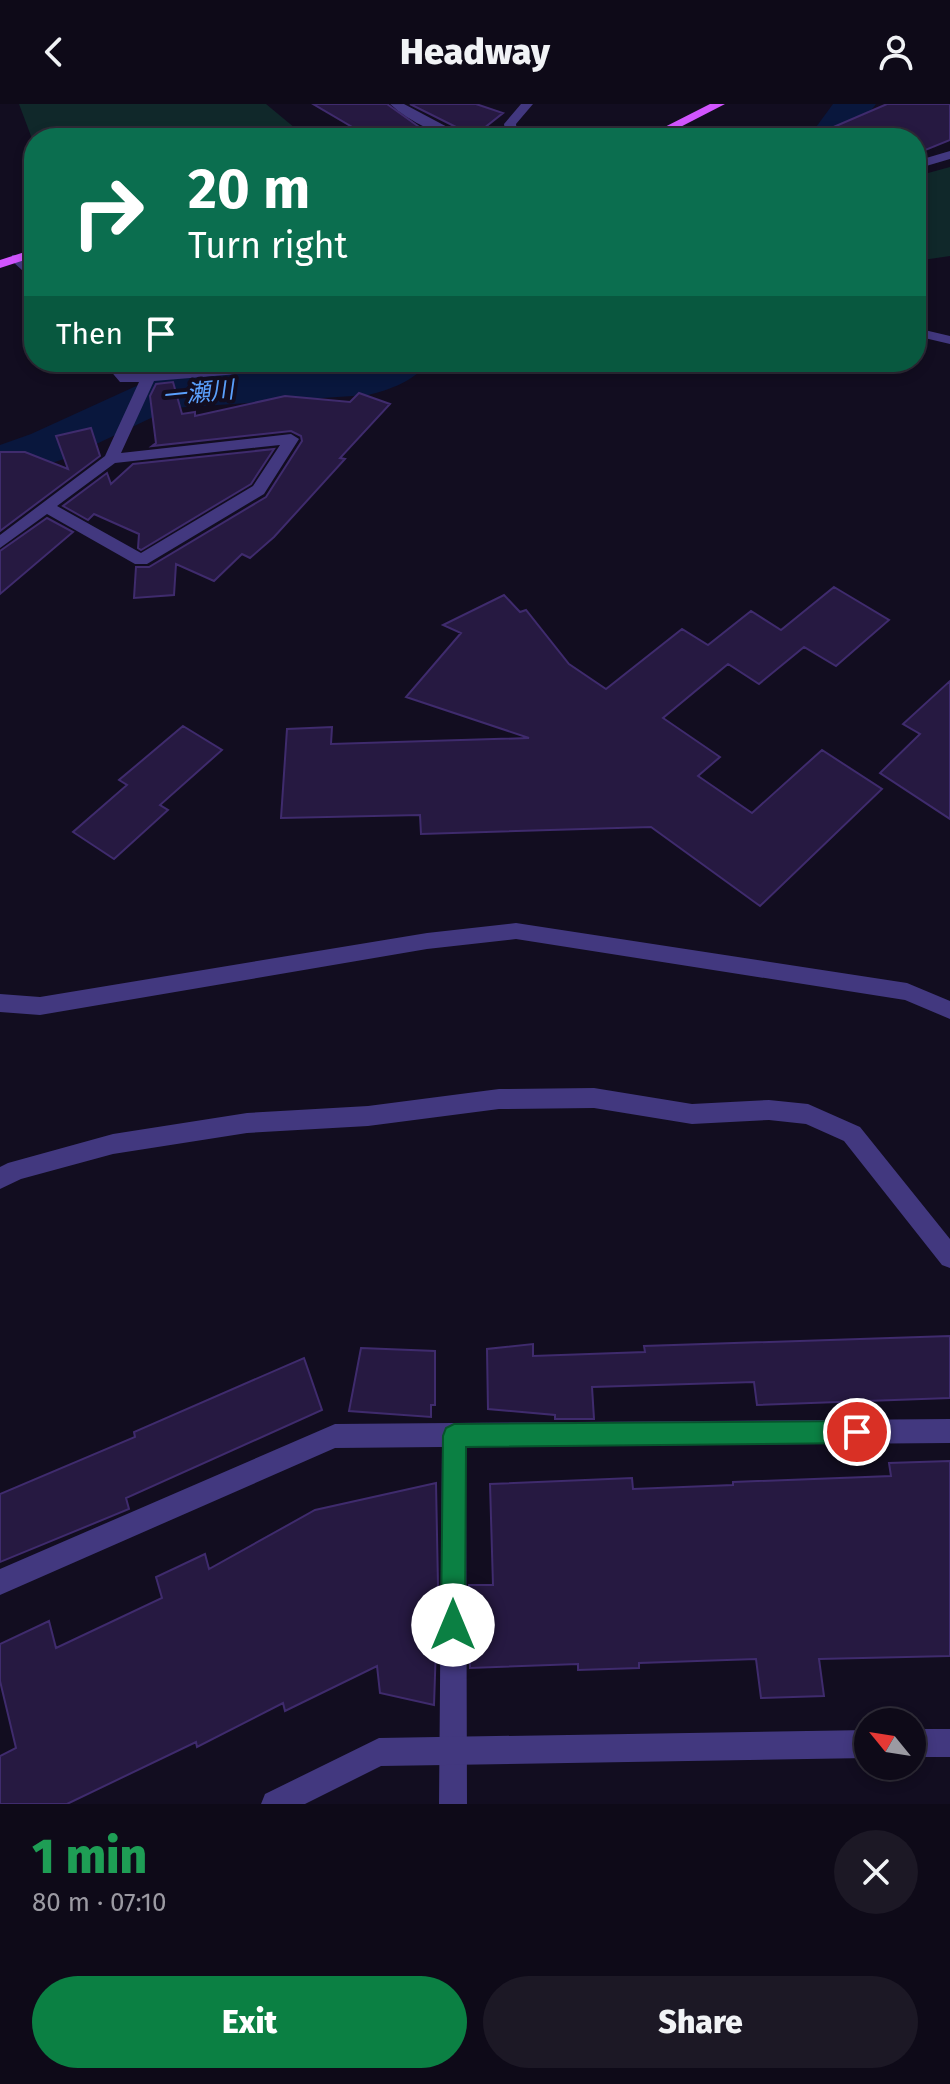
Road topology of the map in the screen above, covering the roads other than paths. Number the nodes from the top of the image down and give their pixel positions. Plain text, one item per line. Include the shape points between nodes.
1 (396, 104) edge
2 (527, 104) edge
3 (719, 104) edge
4 (439, 128) edge
5 (511, 128) edge
6 (670, 128) edge
7 (950, 155) edge
8 (926, 162) edge
9 (24, 256) edge
10 (17, 258) junction
11 (0, 264) edge
12 (24, 266) edge
13 (926, 334) edge
14 (950, 340) edge
15 (119, 372) edge
16 (212, 372) edge
17 (149, 377) junction
18 (111, 459) junction
19 (46, 507) junction
20 (0, 543) edge
21 (0, 1003) edge
22 (950, 1010) edge
23 (0, 1179) edge
24 (950, 1257) edge
25 (950, 1431) edge
26 (454, 1436) junction
27 (0, 1582) edge
28 (926, 1743) edge
29 (950, 1743) edge
30 (854, 1744) edge
31 (452, 1751) junction
32 (275, 1804) edge
33 (453, 1804) edge

1 - 4 street
2 - 5 street
3 - 6 main road
7 - 8 street
9 - 10 main road
10 - 11 main road
10 - 12 street
13 - 14 street
15 - 17 street via 125,379
16 - 17 street
17 - 18 street
18 - 19 street
18 - 19 street via 291,439 259,490 141,560
19 - 20 street
21 - 22 street via 40,1006 516,931 907,992
23 - 24 street via 113,1144 247,1123 368,1116 499,1099 594,1098 692,1114 782,1111 808,1114 852,1134
25 - 26 street
26 - 27 street via 335,1436
26 - 31 street
28 - 29 street
30 - 31 street
31 - 32 street via 379,1752
31 - 33 street

